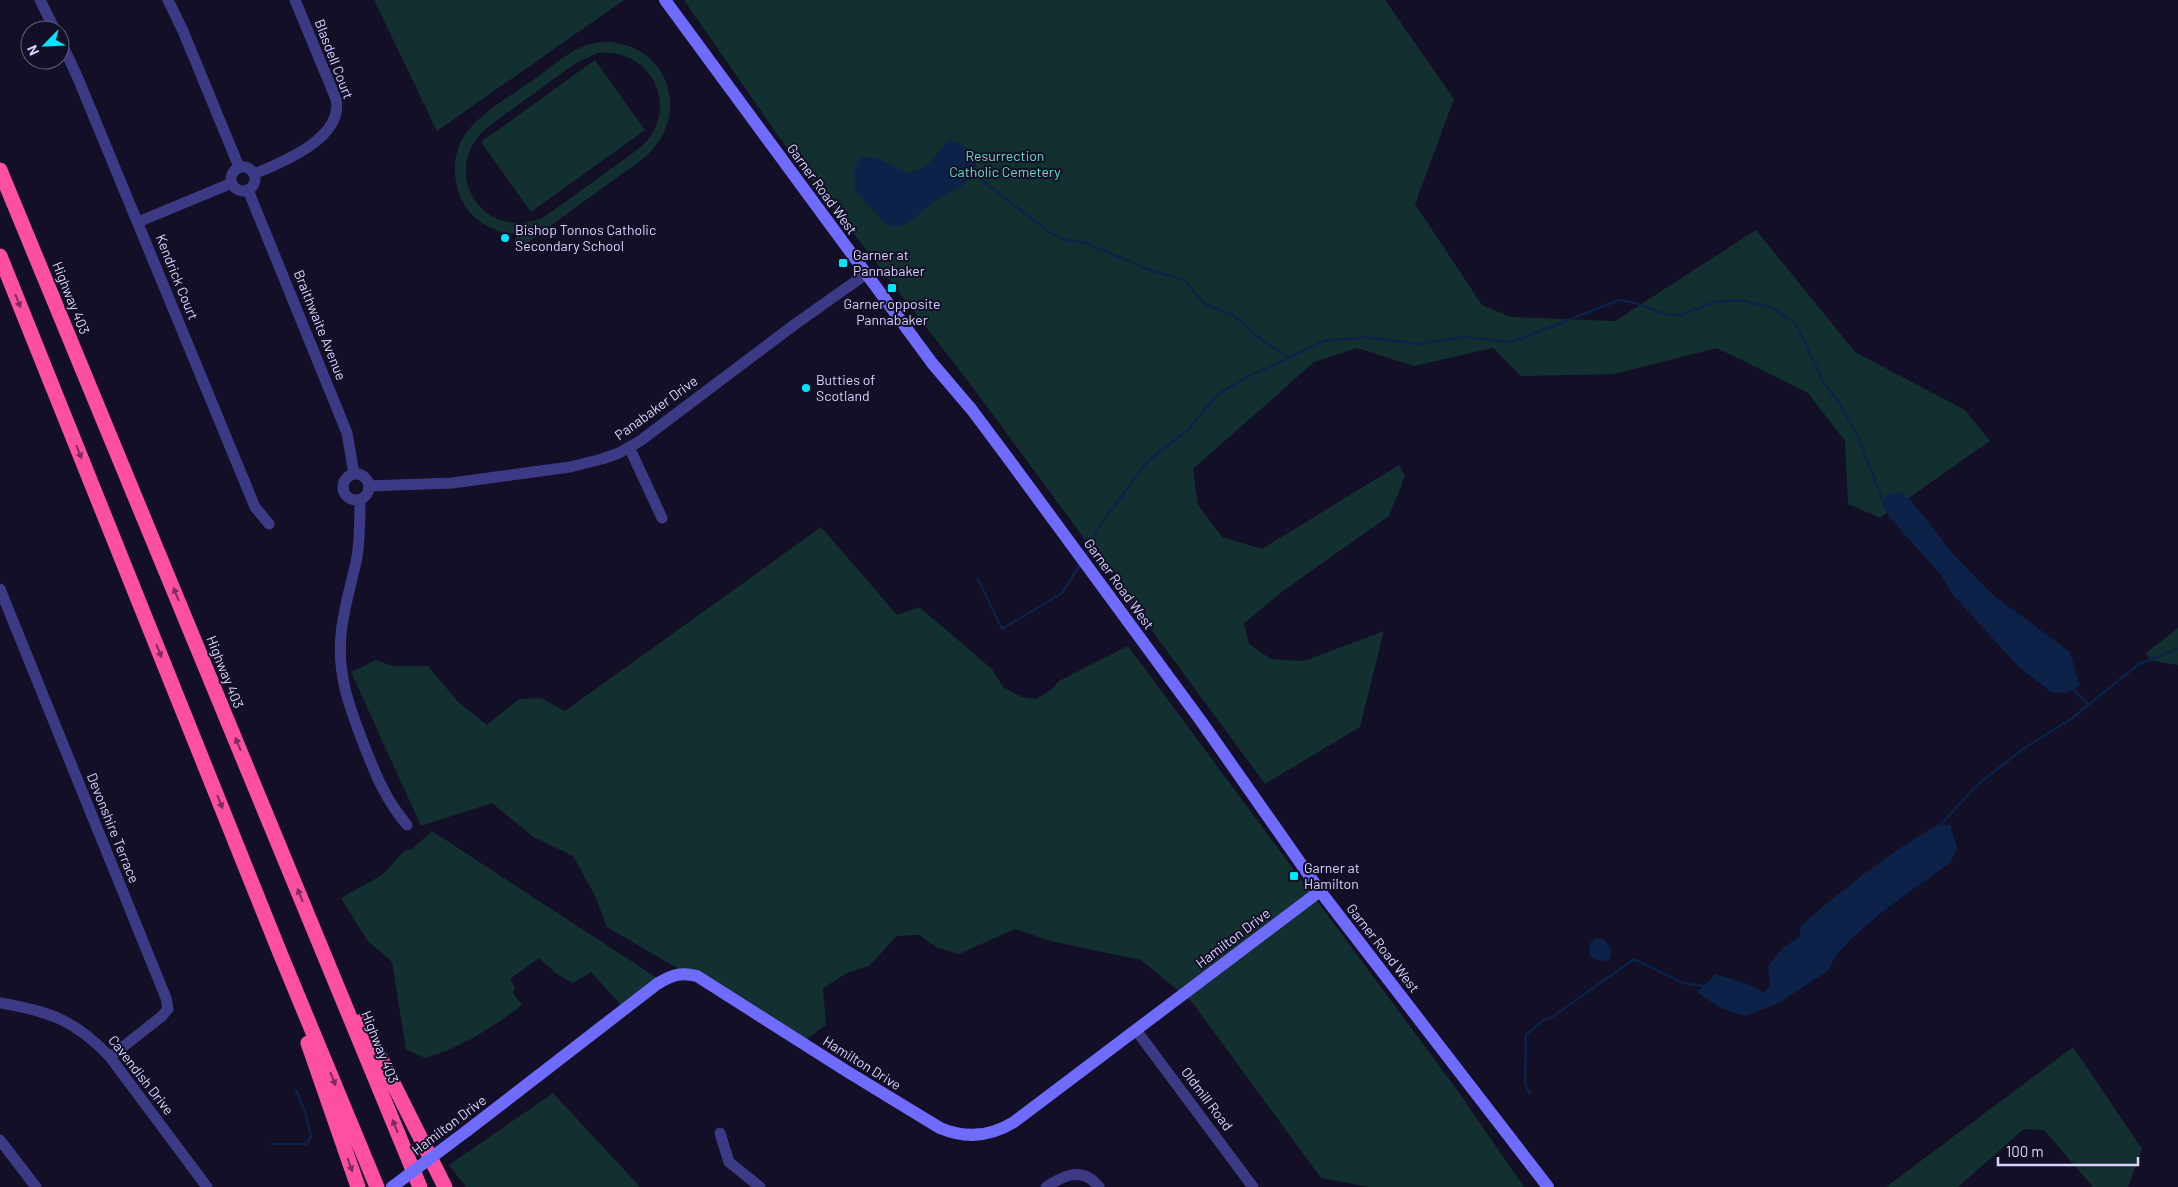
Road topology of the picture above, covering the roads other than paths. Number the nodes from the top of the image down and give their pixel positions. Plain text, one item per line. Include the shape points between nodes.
1 (40, 0) edge
2 (168, 0) edge
3 (296, 0) edge
4 (665, 0) edge
5 (50, 20) edge
6 (70, 61) edge
7 (239, 167) junction
8 (0, 170) edge
9 (254, 174) junction
10 (232, 183) junction
11 (248, 190) junction
12 (138, 222) junction
13 (0, 256) edge
14 (866, 274) junction
15 (629, 448) junction
16 (354, 474) junction
17 (369, 486) junction
18 (360, 500) junction
19 (662, 518) dead end
20 (269, 524) dead end
21 (0, 588) edge
22 (407, 825) dead end
23 (1320, 891) junction
24 (311, 922) junction
25 (280, 953) junction
26 (0, 1003) edge
27 (1136, 1030) junction
28 (110, 1057) junction
29 (720, 1133) dead end
30 (0, 1140) edge
31 (36, 1187) edge
32 (208, 1187) edge
33 (358, 1187) edge
34 (378, 1187) edge
35 (392, 1187) edge
36 (420, 1187) edge
37 (445, 1187) edge
38 (760, 1187) edge
39 (1046, 1187) edge
40 (1099, 1187) edge
41 (1253, 1187) edge
42 (1548, 1187) edge

1 - 5 street
2 - 7 street
3 - 9 street, Blasdell Court via 336,99 337,115 332,126 303,150
4 - 14 main road, Garner Road West
6 - 12 street, Kendrick Court
7 - 9 street via 253,170
7 - 10 street via 233,173
24 -> 8 highway, Highway 403
9 - 11 street via 256,181
10 - 11 street via 238,190
10 - 12 street
11 - 16 street, Braithwaite Avenue via 347,432
12 - 20 street, Kendrick Court via 255,507
13 -> 25 highway
14 - 15 street, Panabaker Drive
14 - 23 main road, Garner Road West via 1013,465 1201,721
15 - 17 street, Panabaker Drive via 570,467 446,483
15 - 19 street
16 - 17 street via 362,476
16 - 18 street via 344,481 343,490 348,498
17 - 18 street via 368,494
18 - 22 street via 357,557 341,633 342,681 385,796
21 - 28 street, Devonshire Terrace via 166,998 168,1009 161,1018
23 - 27 main road, Hamilton Drive
23 - 42 main road, Garner Road West
36 -> 24 highway, Highway 403
24 - 37 highway
25 -> 33 highway via 317,1072
25 -> 34 highway
26 - 28 street, Cavendish Drive via 52,1015 74,1025
27 - 35 main road, Hamilton Drive, bridge via 1008,1125 984,1134 961,1135 931,1123 697,976 683,972 657,984
27 - 41 street, Oldmill Road
28 - 32 street, Cavendish Drive
29 - 38 street via 729,1162
30 - 31 street
39 - 40 street via 1061,1176 1074,1174 1090,1178

